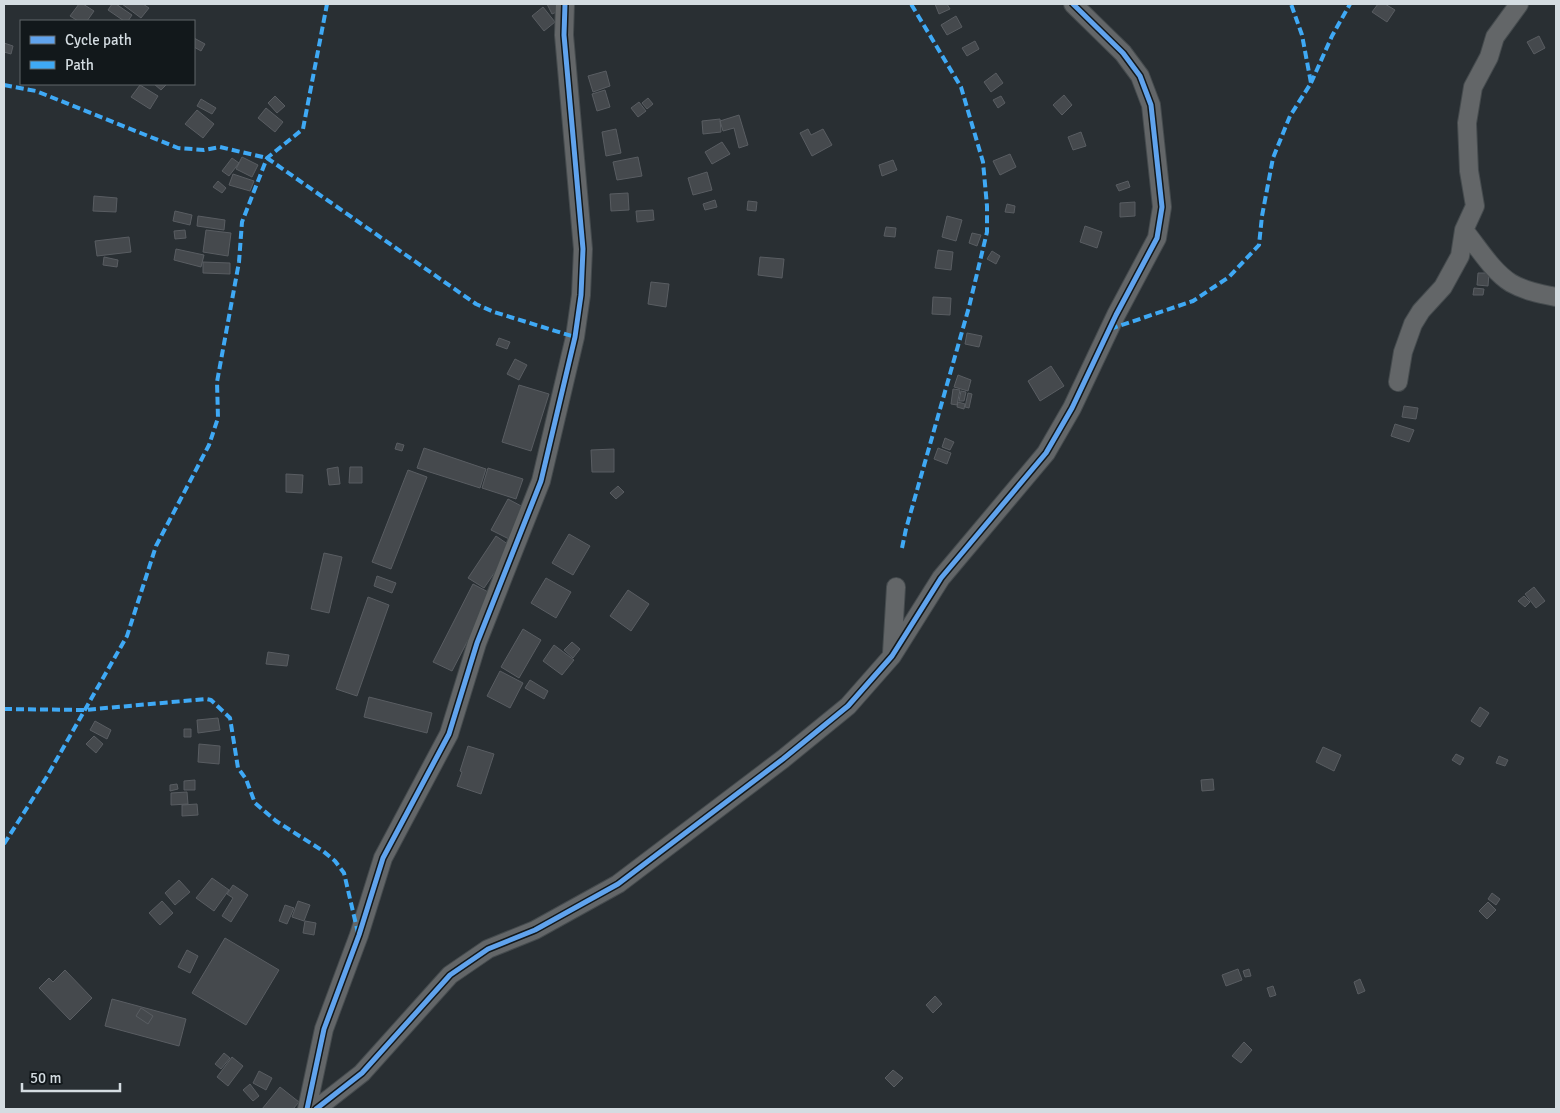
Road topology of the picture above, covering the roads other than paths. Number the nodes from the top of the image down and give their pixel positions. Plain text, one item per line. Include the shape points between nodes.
1 (565, 4) edge
2 (1073, 4) edge
3 (1518, 4) edge
4 (1464, 230) junction
5 (1556, 297) edge
6 (1398, 382) dead end
7 (896, 587) dead end
8 (892, 656) junction
9 (307, 1109) edge
10 (316, 1109) edge

1 - 9 street via 564,35 583,249 575,337 540,481 477,643 449,734 383,858 359,935 324,1028
2 - 8 street via 1123,53 1140,76 1152,105 1162,207 1157,238 1046,453 941,578
3 - 4 street via 1495,37 1489,57 1473,87 1467,123 1468,171 1475,206
4 - 5 street via 1496,270 1510,282 1531,292
4 - 6 street via 1460,256 1443,286 1413,324 1403,352
7 - 8 street
8 - 10 street via 848,706 618,884 535,930 488,949 450,975 362,1073

